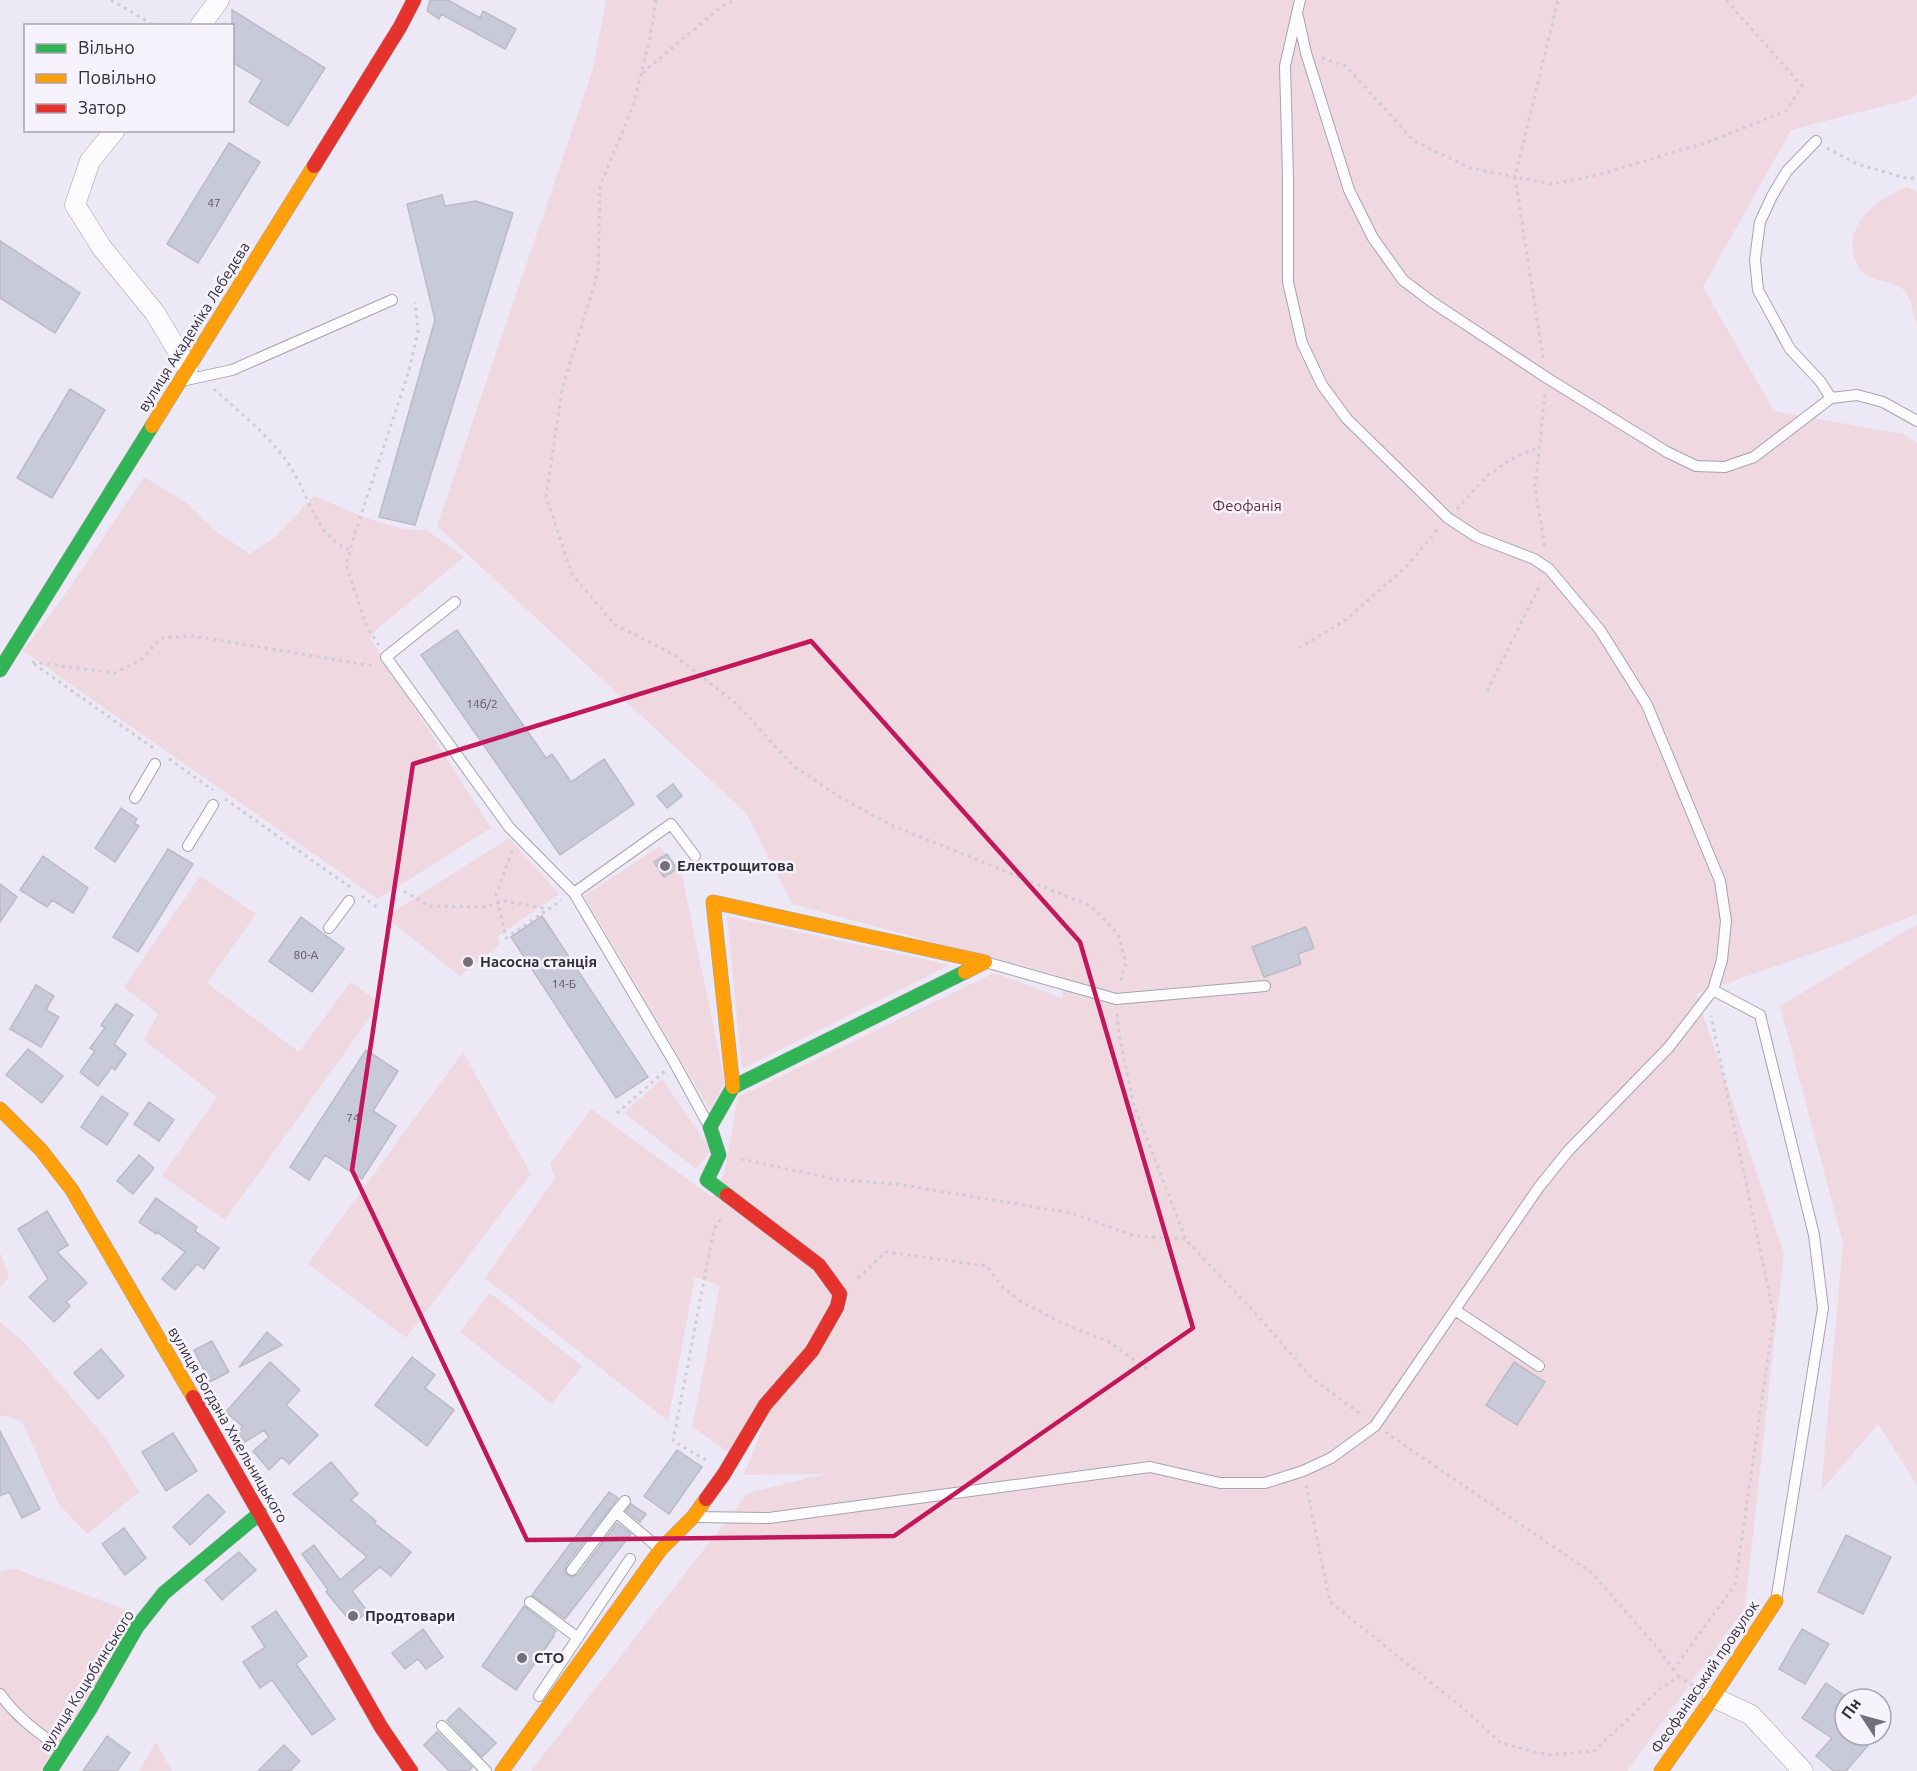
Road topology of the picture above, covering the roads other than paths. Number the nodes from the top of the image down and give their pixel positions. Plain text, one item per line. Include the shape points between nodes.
1 (219, 0) edge
2 (414, 0) edge
3 (1300, 0) edge
4 (1297, 14) junction
5 (201, 24) edge
6 (113, 132) edge
7 (1816, 141) road end
8 (392, 300) dead end
9 (184, 374) junction
10 (1831, 398) junction
11 (1917, 421) edge
12 (455, 602) dead end
13 (0, 670) edge
14 (155, 764) dead end
15 (135, 798) dead end
16 (213, 805) dead end
17 (188, 846) dead end
18 (695, 856) dead end
19 (574, 892) junction
20 (349, 901) dead end
21 (329, 928) dead end
22 (985, 962) junction
23 (1265, 986) dead end
24 (1710, 995) junction
25 (733, 1087) junction
26 (0, 1109) edge
27 (710, 1127) junction
28 (1455, 1310) junction
29 (1539, 1366) dead end
30 (625, 1501) dead end
31 (616, 1512) junction
32 (260, 1513) junction
33 (693, 1517) junction
34 (661, 1549) junction
35 (630, 1559) dead end
36 (572, 1570) dead end
37 (1776, 1601) joint
38 (530, 1602) dead end
39 (578, 1638) junction
40 (0, 1694) edge
41 (1713, 1697) junction
42 (533, 1704) dead end
43 (442, 1726) dead end
44 (64, 1751) junction
45 (493, 1769) edge
46 (50, 1771) edge
47 (411, 1771) edge
48 (1661, 1771) edge
49 (1803, 1771) edge

1 - 5 street
2 - 9 street, вулиця Академіка Лебедєва
3 - 4 lane
4 - 10 lane via 1349,190 1373,238 1403,280 1432,302 1547,378 1696,466 1725,467 1754,457
4 - 24 lane via 1285,66 1287,282 1302,343 1322,386 1347,419 1448,518 1477,537 1549,568 1600,630 1647,705 1720,881 1726,921 1722,960
6 - 9 street via 90,160 75,205 102,248 156,313
7 - 10 lane via 1787,171 1772,196 1760,222 1755,259 1758,290 1790,349
8 - 9 lane via 232,370
9 - 13 street, вулиця Академіка Лебедєва
10 - 11 lane via 1857,395 1883,402
12 - 19 lane via 386,657 502,817
14 - 15 lane
16 - 17 lane
18 - 19 lane via 671,824
19 - 27 lane
20 - 21 lane
22 - 23 lane via 1116,999
22 - 25 street
22 - 25 street via 713,902
24 - 28 lane via 1669,1047 1569,1150 1539,1187
24 - 37 lane via 1760,1015 1814,1235 1823,1308
25 - 27 street
26 - 32 street, вулиця Богдана Хмельницького via 41,1150 72,1190
27 - 33 street via 719,1155 707,1180 819,1265 840,1294 837,1307 812,1351 765,1405
28 - 29 lane
28 - 33 lane via 1375,1426 1331,1458 1265,1484 1220,1483 1150,1467 769,1518
30 - 31 lane
31 - 34 lane
31 - 36 lane
32 - 44 street, вулиця Коцюбинського via 164,1593 137,1627
32 - 47 street, вулиця Богдана Хмельницького via 381,1727
33 - 34 street
34 - 45 street
35 - 39 lane
37 - 41 street, Феофанівський провулок
38 - 39 lane
39 - 42 lane
40 - 44 lane via 10,1709
41 - 48 street, Феофанівський провулок
41 - 49 street via 1751,1715
43 - 45 lane
44 - 46 street, вулиця Коцюбинського

